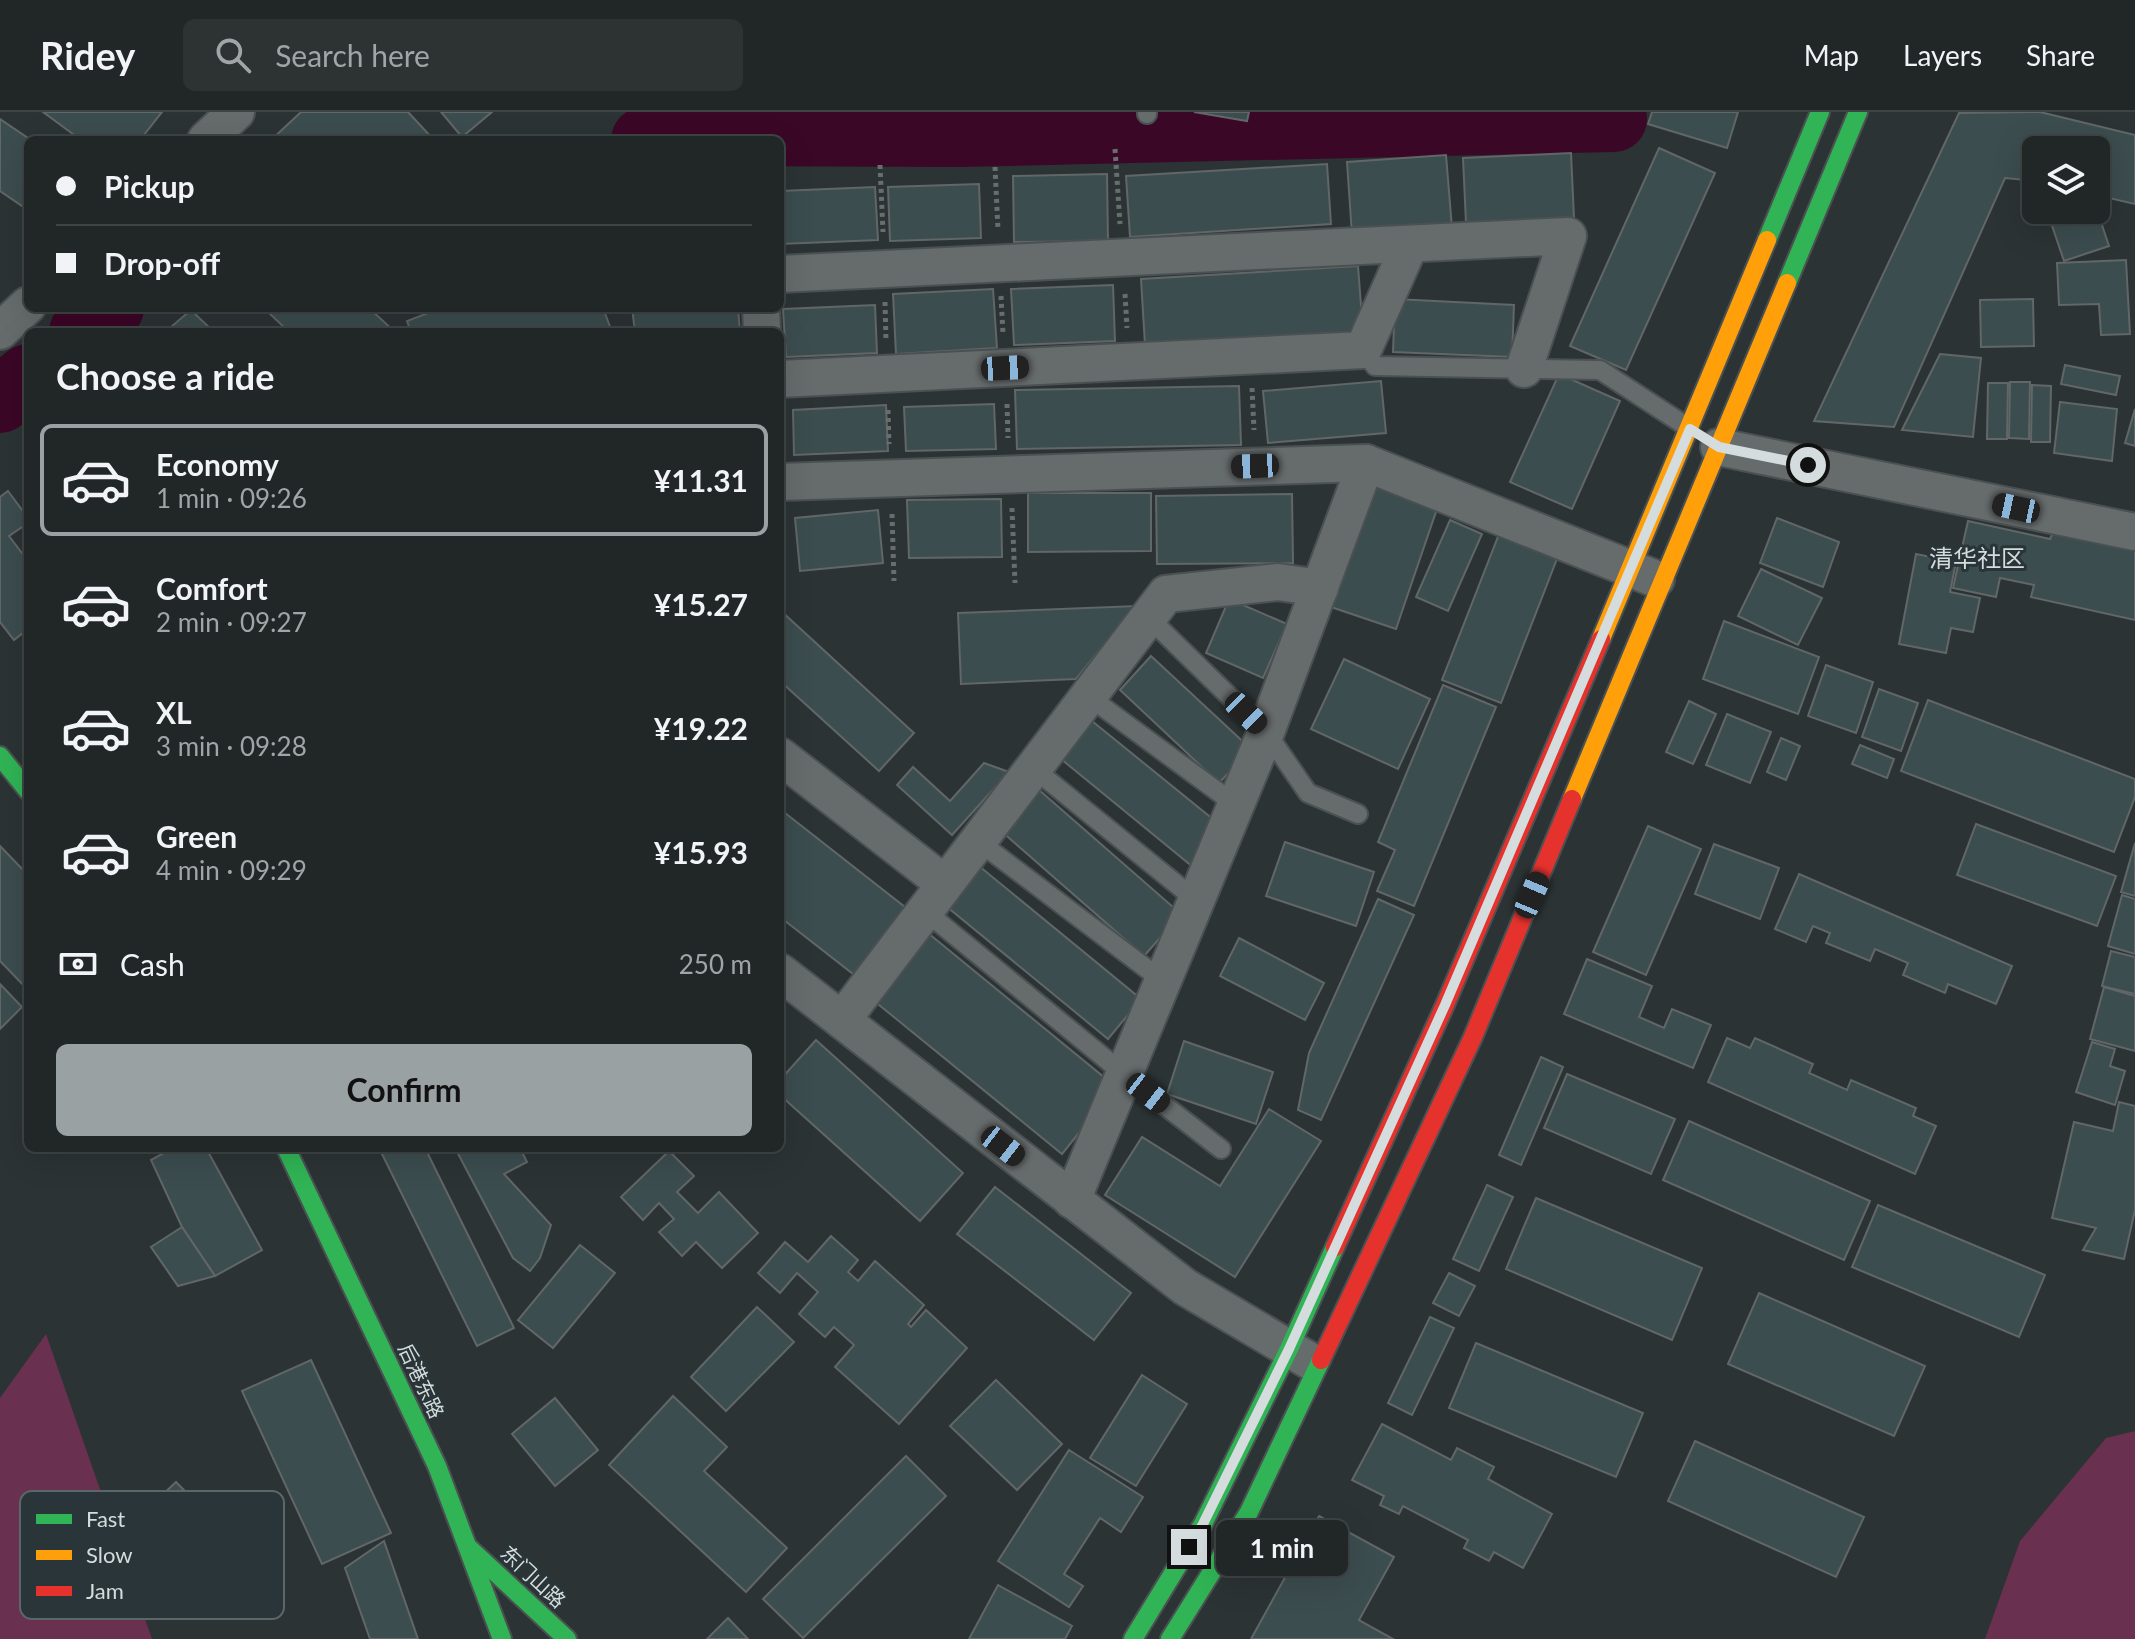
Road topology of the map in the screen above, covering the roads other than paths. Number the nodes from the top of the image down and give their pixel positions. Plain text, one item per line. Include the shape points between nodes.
1 (236, 112) edge
2 (1820, 112) edge
3 (1858, 112) edge
4 (210, 136) edge
5 (1410, 244) junction
6 (784, 274) edge
7 (24, 309) edge
8 (0, 331) edge
9 (1363, 350) junction
10 (1524, 369) junction
11 (784, 379) edge
12 (1704, 438) junction
13 (1366, 463) junction
14 (784, 482) edge
15 (2135, 532) edge
16 (1647, 576) junction
17 (1320, 588) junction
18 (1148, 617) junction
19 (1088, 696) junction
20 (1266, 732) junction
21 (0, 756) edge
22 (784, 760) edge
23 (1033, 768) junction
24 (24, 786) edge
25 (1236, 805) junction
26 (1358, 814) dead end
27 (978, 841) junction
28 (935, 898) junction
29 (1196, 900) junction
30 (784, 975) edge
31 (1163, 981) junction
32 (842, 1020) junction
33 (1124, 1074) junction
34 (1221, 1149) dead end
35 (288, 1152) edge
36 (1072, 1200) junction
37 (1304, 1357) junction
38 (469, 1548) junction
39 (483, 1639) edge
40 (502, 1639) edge
41 (567, 1639) edge
42 (1133, 1639) edge
43 (1170, 1639) edge

1 - 4 street
2 - 12 main road
3 - 12 main road
5 - 6 street
5 - 9 street
5 - 10 street via 1568,236
7 - 8 street
9 - 10 lane via 1375,366
9 - 11 street
10 - 12 lane via 1600,370
12 - 15 street
12 - 16 main road
12 - 16 main road
13 - 14 street
13 - 16 street
13 - 17 street
16 - 37 main road via 1445,1005
16 - 37 main road via 1473,1037
17 - 18 street via 1278,582 1166,594
17 - 20 street
18 - 19 street
18 - 20 lane
19 - 23 street
19 - 25 lane
20 - 25 street
20 - 26 lane via 1308,793
21 - 24 main road
22 - 28 street
23 - 27 street
23 - 29 lane
25 - 29 street
27 - 28 street
27 - 31 lane
28 - 32 street
28 - 33 lane
29 - 31 street
30 - 32 street
31 - 33 street
32 - 36 street
33 - 34 lane
33 - 36 street
35 - 38 main road, 后港东路 via 437,1466
36 - 37 street via 1185,1287
37 - 42 main road
37 - 43 main road via 1249,1512
38 - 39 main road
38 - 40 main road, 后港东路
38 - 41 main road, 东门山路

